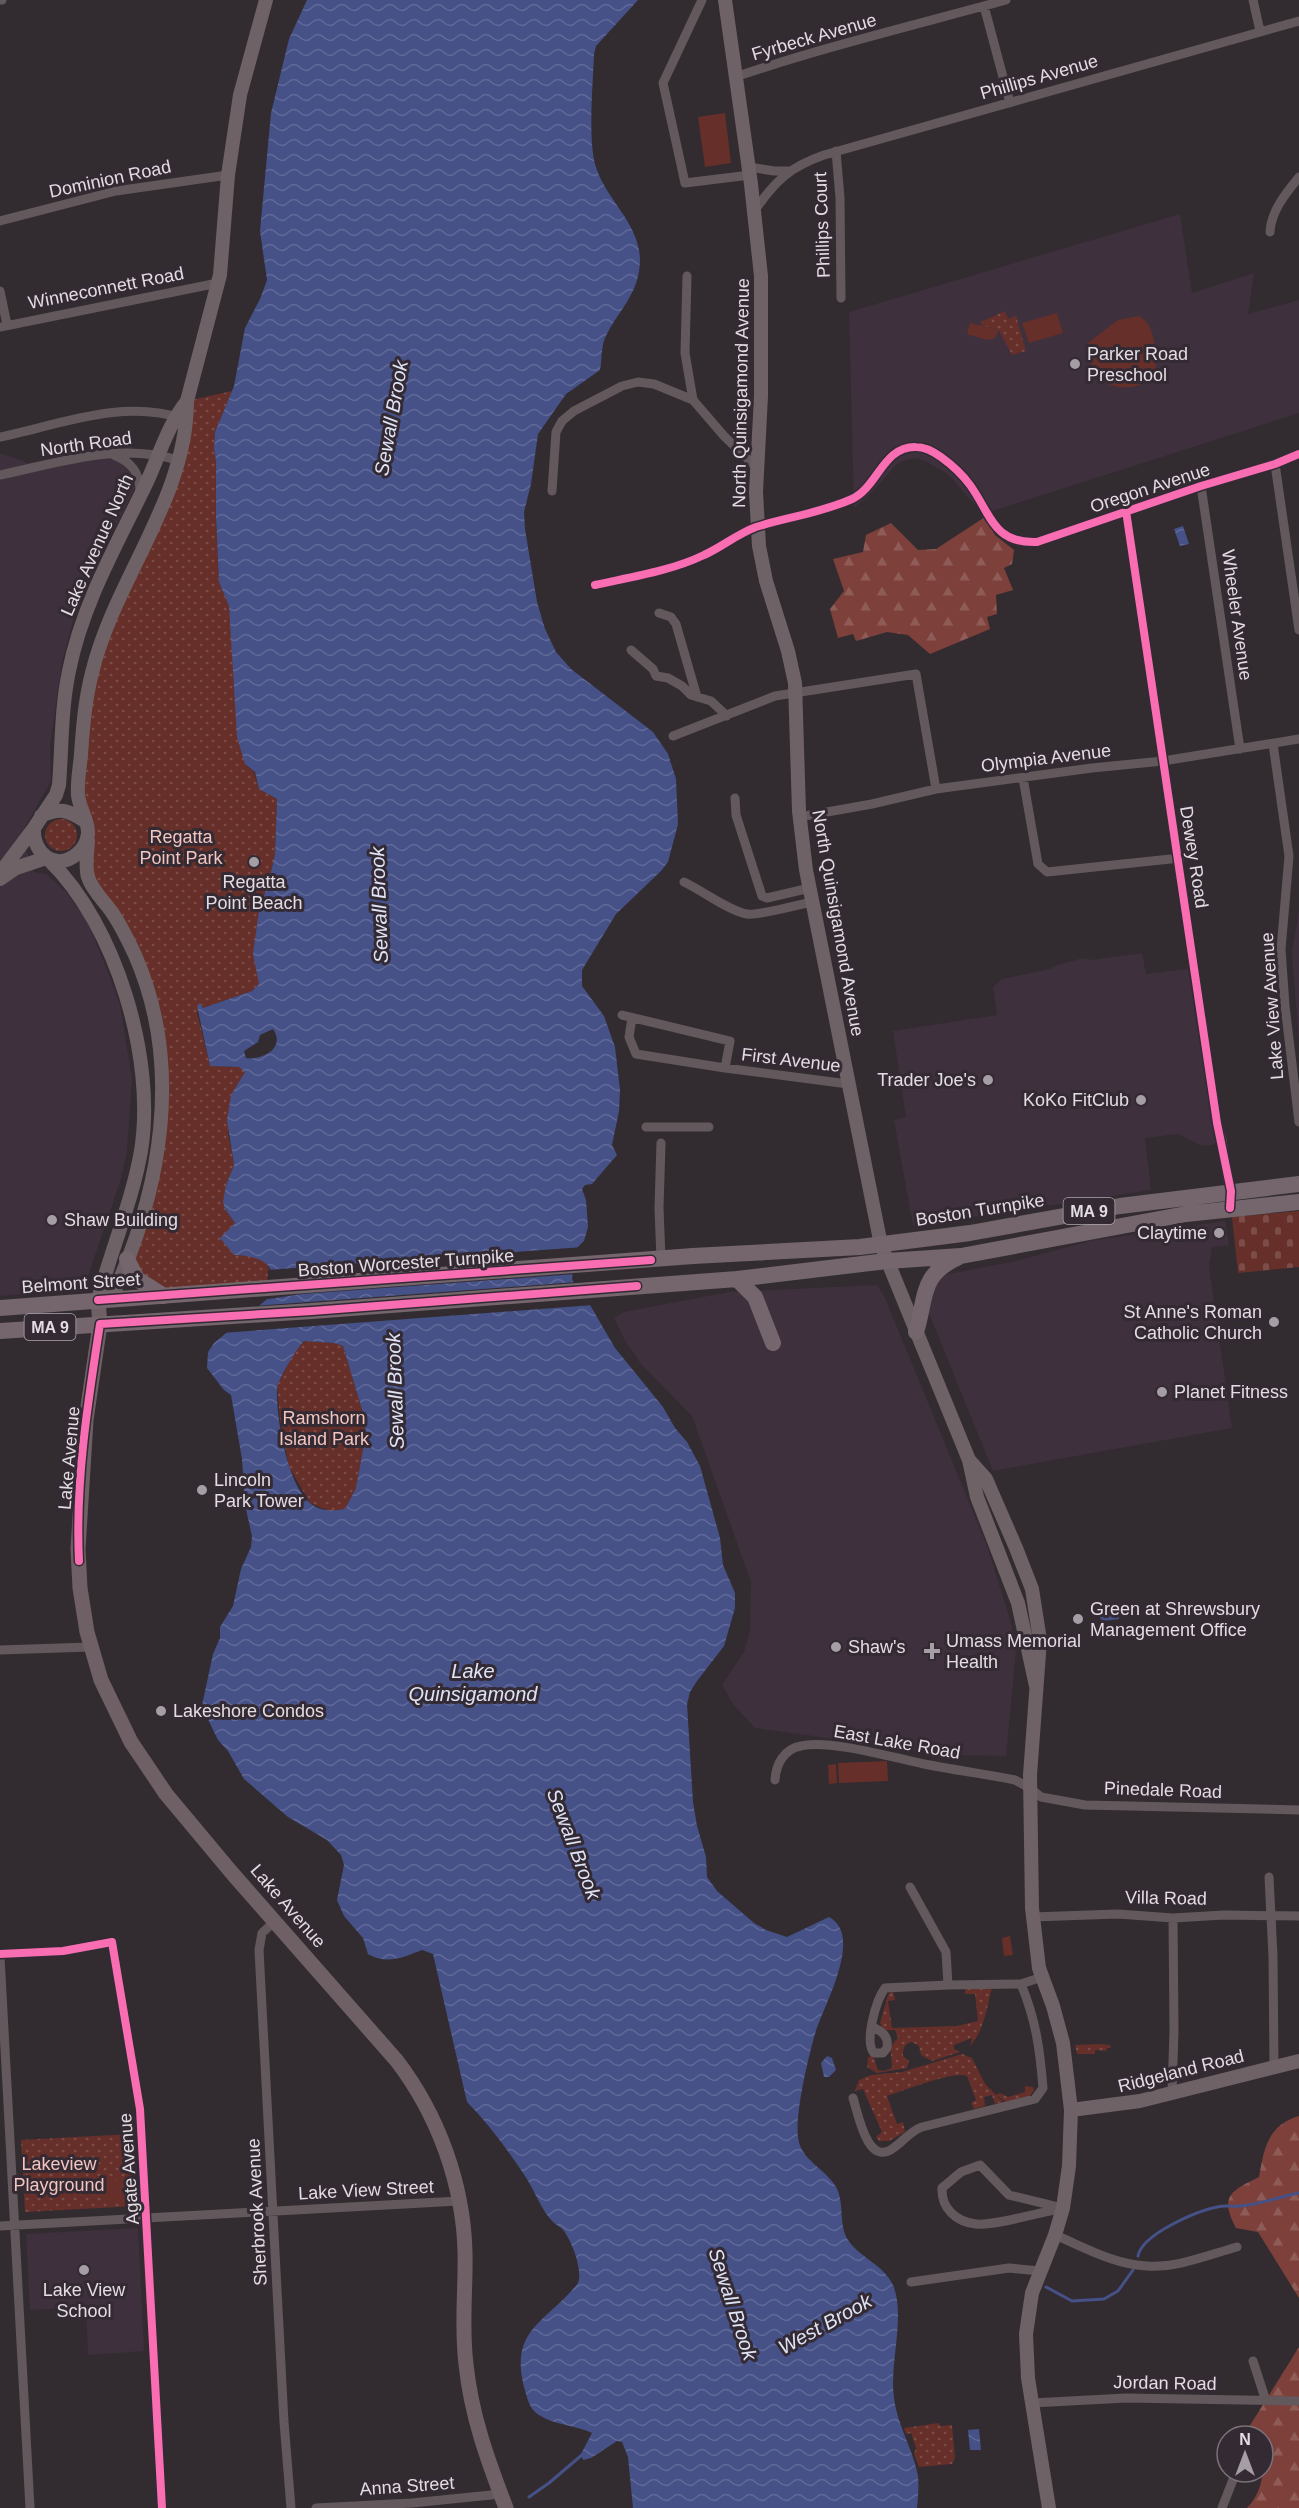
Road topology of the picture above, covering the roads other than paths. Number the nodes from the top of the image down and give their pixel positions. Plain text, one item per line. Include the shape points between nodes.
1 (266, 0) edge
2 (702, 0) edge
3 (725, 0) edge
4 (1006, 0) edge
5 (1253, 0) edge
6 (984, 6) junction
7 (1299, 21) edge
8 (1260, 31) junction
9 (735, 77) junction
10 (1010, 103) junction
11 (836, 152) junction
12 (749, 171) junction
13 (789, 171) junction
14 (228, 175) junction
15 (1299, 177) edge
16 (755, 210) junction
17 (0, 221) edge
18 (1270, 232) dead end
19 (687, 276) dead end
20 (218, 283) junction
21 (0, 291) edge
22 (841, 298) dead end
23 (3, 326) edge
24 (693, 400) junction
25 (181, 418) junction
26 (0, 437) edge
27 (112, 454) junction
28 (159, 454) junction
29 (1299, 454) edge
30 (177, 460) junction
31 (1275, 464) junction
32 (757, 468) junction
33 (0, 475) edge
34 (1201, 486) junction
35 (552, 491) dead end
36 (139, 498) junction
37 (1126, 511) junction
38 (758, 527) junction
39 (595, 585) dead end
40 (659, 613) dead end
41 (1299, 630) edge
42 (631, 650) dead end
43 (796, 693) junction
44 (697, 697) junction
45 (63, 709) junction
46 (84, 711) junction
47 (727, 716) junction
48 (673, 736) dead end
49 (1299, 740) edge
50 (1273, 744) junction
51 (1240, 749) junction
52 (1163, 761) junction
53 (1023, 778) junction
54 (936, 789) junction
55 (735, 798) dead end
56 (799, 817) junction
57 (85, 821) junction
58 (37, 822) junction
59 (88, 836) junction
60 (1180, 858) junction
61 (48, 859) junction
62 (0, 873) edge
63 (0, 879) edge
64 (684, 882) dead end
65 (792, 892) junction
66 (811, 895) junction
67 (795, 905) junction
68 (725, 1068) junction
69 (848, 1084) junction
70 (1299, 1122) edge
71 (646, 1127) dead end
72 (709, 1127) dead end
73 (661, 1143) dead end
74 (1299, 1184) edge
75 (1231, 1191) junction
76 (1299, 1202) edge
77 (1230, 1208) junction
78 (881, 1245) junction
79 (961, 1256) junction
80 (127, 1258) junction
81 (656, 1259) junction
82 (887, 1261) junction
83 (737, 1279) junction
84 (164, 1296) junction
85 (105, 1300) junction
86 (0, 1308) edge
87 (100, 1324) junction
88 (0, 1331) edge
89 (916, 1332) junction
90 (773, 1343) dead end
91 (90, 1647) junction
92 (0, 1650) edge
93 (775, 1780) dead end
94 (1030, 1788) junction
95 (1299, 1810) edge
96 (1269, 1877) dead end
97 (910, 1887) dead end
98 (1271, 1915) junction
99 (1299, 1916) edge
100 (1032, 1917) junction
101 (1173, 1918) junction
102 (275, 1921) junction
103 (0, 1955) edge
104 (1042, 1977) junction
105 (1021, 1984) junction
106 (948, 1985) junction
107 (872, 2027) dead end
108 (1299, 2061) edge
109 (1274, 2067) junction
110 (1172, 2093) junction
111 (853, 2098) dead end
112 (1071, 2110) junction
113 (459, 2201) junction
114 (1063, 2208) junction
115 (274, 2212) junction
116 (147, 2219) junction
117 (15, 2225) junction
118 (0, 2226) edge
119 (1055, 2235) junction
120 (1237, 2247) dead end
121 (1040, 2271) junction
122 (911, 2282) dead end
123 (1253, 2361) dead end
124 (1266, 2401) junction
125 (1299, 2402) edge
126 (1032, 2403) junction
127 (1231, 2484) edge
128 (504, 2501) edge
129 (412, 2506) edge
130 (30, 2508) edge
131 (162, 2508) edge
132 (291, 2508) edge
133 (315, 2508) edge
134 (1049, 2508) edge
135 (1222, 2508) edge

1 - 14 main road, Lake Avenue North via 240,95
2 - 12 street, Phillips Avenue via 663,83 685,183
3 - 9 main road, North Quinsigamond Avenue
4 - 6 street, Fyrbeck Avenue
5 - 8 street
6 - 9 street, Fyrbeck Avenue via 801,55
6 - 10 street
7 - 8 street, Phillips Avenue
8 - 10 street, Phillips Avenue
9 - 12 main road, North Quinsigamond Avenue
10 - 11 street, Phillips Avenue
11 - 13 street, Phillips Avenue
11 - 22 street, Phillips Court
12 - 13 street, Phillips Avenue
12 - 16 main road, North Quinsigamond Avenue
13 - 16 street, Phillips Avenue via 775,182
14 - 17 street, Dominion Road via 116,191
14 - 20 main road, Lake Avenue North
15 - 18 street via 1278,206
16 - 32 main road, North Quinsigamond Avenue via 762,294
19 - 24 street via 685,353
20 - 23 street, Winneconnett Road
20 - 25 main road, Lake Avenue North
21 - 23 street
24 - 32 street
24 - 35 street via 654,384 638,382 574,411 556,432
25 - 26 street via 135,410 114,411
25 - 28 main road, Lake Avenue North
25 - 30 main road, Lake Avenue North
27 - 28 street, North Road
27 - 33 street, North Road
27 - 36 street via 136,470
28 - 30 street, North Road
28 - 36 main road, Lake Avenue North
29 - 31 street, Oregon Avenue
30 - 46 main road, Lake Avenue North via 167,495 111,613
31 - 34 street, Oregon Avenue
31 - 41 street
32 - 38 main road, North Quinsigamond Avenue
34 - 37 street, Oregon Avenue
34 - 51 street, Wheeler Avenue
36 - 45 main road, Lake Avenue North via 85,614 72,655
37 - 38 street, Oregon Avenue via 1037,542 1010,539 990,520 960,472 934,453 914,447 892,456 856,497
37 - 52 street, Dewey Road
38 - 39 street via 742,532 703,556
38 - 43 main road, North Quinsigamond Avenue via 763,568
40 - 44 street via 671,617 676,624
42 - 44 street via 656,676
43 - 47 street via 764,699
43 - 54 street via 916,674
43 - 56 main road, North Quinsigamond Avenue
44 - 47 street via 711,701
45 - 46 main road
45 - 58 main road, Lake Avenue North via 59,785
46 - 57 main road, Lake Avenue North via 78,787
47 - 48 street
49 - 50 street, Olympia Avenue
50 - 51 street, Olympia Avenue
50 - 70 street, Lake View Avenue via 1289,856 1281,949
51 - 52 street, Olympia Avenue
52 - 53 street, Olympia Avenue
52 - 60 street, Dewey Road
53 - 54 street, Olympia Avenue
53 - 60 street via 1036,859 1042,869 1055,872
54 - 56 street, Olympia Avenue
55 - 65 street via 736,815 762,896
56 - 66 main road, North Quinsigamond Avenue
57 - 58 main road via 64,809 53,810
57 - 59 main road
58 - 61 main road via 36,846
58 - 62 main road, Lake Avenue North
59 - 61 main road via 75,856 59,861
59 - 80 main road via 89,880 116,918 139,964 154,1011 162,1062 163,1105 157,1158
60 - 75 street, Dewey Road via 1217,1123
61 - 63 main road via 16,868
61 - 85 main road via 78,892 121,979 133,1022 145,1098 138,1163
64 - 67 street via 749,915
65 - 66 street
65 - 67 street
66 - 67 street
66 - 69 main road, North Quinsigamond Avenue
68 - 68 street, First Avenue via 730,1041 627,1016 636,1054
68 - 69 street, First Avenue
69 - 78 main road, North Quinsigamond Avenue
71 - 72 street
73 - 81 street
74 - 75 highway, Boston Turnpike / MA 9
75 - 77 street, Dewey Road
75 - 78 highway, Boston Turnpike / MA 9
76 - 77 highway, MA 9
77 - 79 highway, MA 9
78 - 81 highway, Boston Worcester Turnpike / MA 9
78 - 82 main road, North Quinsigamond Avenue
79 - 82 highway, MA 9
79 - 89 highway via 927,1284
80 - 84 highway via 137,1279
80 - 85 main road
81 - 84 highway, Boston Worcester Turnpike / MA 9
82 - 83 highway, MA 9
82 - 89 main road, North Quinsigamond Avenue
83 - 87 highway, MA 9
83 - 90 highway via 755,1297
84 - 85 highway, Belmont Street / MA 9
85 - 86 highway, Belmont Street / MA 9
85 - 87 main road
87 - 88 highway, MA 9
87 - 91 main road, Lake Avenue via 86,1420 78,1527 80,1588
89 - 94 main road, North Quinsigamond Avenue via 969,1460 977,1497 1018,1604 1036,1686
91 - 92 street
91 - 102 main road, Lake Avenue via 115,1712 148,1769 180,1812
93 - 94 street, East Lake Road via 784,1755 809,1745 874,1753 1015,1780
94 - 95 street, Pinedale Road via 1041,1797 1085,1805
94 - 100 main road, North Quinsigamond Avenue
96 - 98 street
97 - 106 street via 946,1952
98 - 99 street, Villa Road
98 - 101 street, Villa Road
98 - 109 street
100 - 101 street, Villa Road via 1118,1914
100 - 104 main road, North Quinsigamond Avenue
101 - 110 street
102 - 113 main road, Lake Avenue via 412,2081 438,2130
102 - 115 street, Sherbrook Avenue via 262,1933 260,1950
103 - 116 street, Agate Avenue via 63,1951 112,1942 140,2109
103 - 117 street
104 - 105 street
104 - 112 main road, North Quinsigamond Avenue via 1061,2033
105 - 106 street
105 - 111 street via 1033,2014 1040,2056 1043,2088 1035,2099 922,2127 892,2150 883,2152 866,2140
106 - 107 street via 885,1988
108 - 109 main road, Ridgeland Road
109 - 110 main road, Ridgeland Road
110 - 112 main road, Ridgeland Road via 1124,2105
112 - 114 main road, North Quinsigamond Avenue
113 - 115 street, Lake View Street
113 - 128 main road, Lake Avenue via 465,2244 462,2307 468,2380 482,2442
114 - 114 street via 976,2224 954,2216 942,2200 942,2188 961,2172 980,2165 1009,2195
114 - 119 main road, North Quinsigamond Avenue
115 - 116 street, Lake View Street
115 - 132 street, Sherbrook Avenue
116 - 117 street
116 - 131 street, Agate Avenue
117 - 118 street
117 - 130 street
119 - 120 street via 1118,2260 1145,2266 1175,2264
119 - 121 main road, North Quinsigamond Avenue
121 - 122 street via 1009,2268
121 - 126 main road, North Quinsigamond Avenue via 1026,2325 1026,2365
123 - 124 street
124 - 125 street, Jordan Road
124 - 126 street, Jordan Road via 1117,2398
126 - 134 main road, North Quinsigamond Avenue
127 - 135 street
128 - 129 street, Anna Street
129 - 133 street, Anna Street

